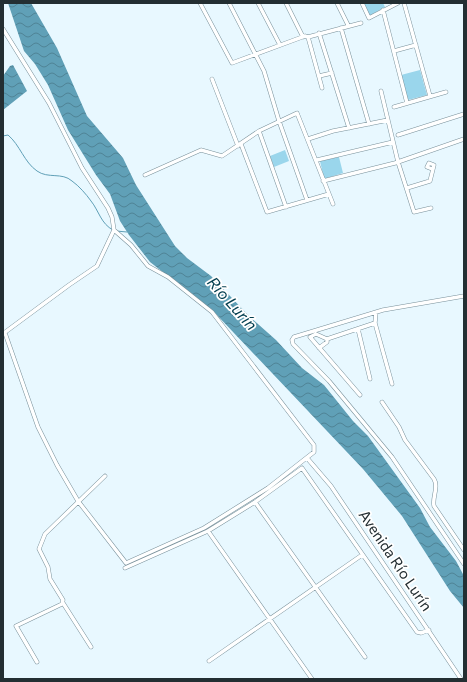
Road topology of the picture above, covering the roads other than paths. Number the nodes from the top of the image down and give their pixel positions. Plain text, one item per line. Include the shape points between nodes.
1 (200, 3) edge
2 (229, 3) edge
3 (258, 3) edge
4 (286, 3) edge
5 (337, 3) edge
6 (362, 3) edge
7 (384, 3) edge
8 (398, 3) edge
9 (404, 3) edge
10 (385, 9) junction
11 (361, 23) dead end
12 (348, 25) junction
13 (341, 28) junction
14 (3, 29) edge
15 (319, 33) junction
16 (306, 37) junction
17 (280, 45) junction
18 (416, 45) junction
19 (394, 51) junction
20 (255, 55) junction
21 (332, 73) junction
22 (319, 76) junction
23 (212, 78) dead end
24 (322, 88) dead end
25 (380, 91) dead end
26 (446, 92) dead end
27 (430, 96) junction
28 (407, 103) junction
29 (394, 107) dead end
30 (464, 114) edge
31 (388, 120) junction
32 (279, 121) junction
33 (369, 124) junction
34 (349, 128) junction
35 (259, 131) junction
36 (398, 135) dead end
37 (308, 139) junction
38 (464, 139) edge
39 (394, 142) junction
40 (239, 145) junction
41 (316, 160) junction
42 (398, 162) junction
43 (432, 170) dead end
44 (145, 175) dead end
45 (323, 181) junction
46 (407, 188) junction
47 (328, 194) junction
48 (307, 200) junction
49 (333, 204) dead end
50 (286, 207) junction
51 (431, 208) dead end
52 (114, 230) junction
53 (464, 296) edge
54 (376, 312) junction
55 (375, 323) junction
56 (358, 329) junction
57 (4, 333) edge
58 (327, 339) junction
59 (319, 348) junction
60 (370, 379) dead end
61 (392, 384) dead end
62 (360, 395) dead end
63 (382, 402) dead end
64 (307, 458) junction
65 (105, 476) dead end
66 (78, 501) junction
67 (255, 502) junction
68 (208, 531) junction
69 (464, 550) edge
70 (362, 555) junction
71 (464, 564) edge
72 (125, 568) dead end
73 (316, 587) junction
74 (63, 603) junction
75 (270, 619) junction
76 (429, 630) junction
77 (92, 647) dead end
78 (365, 657) dead end
79 (209, 661) dead end
80 (37, 662) dead end
81 (312, 679) edge
82 (461, 679) edge

1 - 20 street via 231,62
2 - 20 street
3 - 17 street
4 - 16 street
5 - 12 street
6 - 10 street via 369,18
7 - 10 street
8 - 10 street
9 - 18 street
10 - 19 street
11 - 12 street
12 - 13 street
13 - 15 street
13 - 33 street
14 - 52 street via 49,103 82,168 108,208
15 - 16 street
15 - 21 street
16 - 17 street
16 - 22 street
17 - 20 street
18 - 19 street
18 - 27 street
19 - 28 street
20 - 32 street via 264,71
21 - 22 street
21 - 34 street
22 - 24 street
23 - 40 street
25 - 31 street
26 - 27 street
27 - 28 street
28 - 29 street
30 - 36 street
31 - 33 street
31 - 39 street
32 - 35 street
32 - 37 street via 298,113
32 - 48 street
33 - 34 street
34 - 37 street
35 - 40 street
35 - 50 street
37 - 41 street
38 - 42 street
39 - 41 street
39 - 42 street
40 - 44 street via 221,156 199,150
40 - 50 street via 267,212
41 - 45 street
42 - 45 street
42 - 46 street
43 - 46 street via 430,181
45 - 47 street
46 - 51 street via 414,212
47 - 48 street
47 - 49 street
48 - 50 street
52 - 57 street via 97,266
52 - 64 street via 131,245 148,266 168,277 212,312 314,445 314,452
53 - 54 street
54 - 55 street
54 - 71 street via 294,337 293,344 329,381 392,458
55 - 56 street
55 - 61 street
56 - 58 street
56 - 60 street
57 - 66 street via 38,427
58 - 59 street
58 - 59 street via 316,334 310,336
59 - 62 street
63 - 69 street via 405,440 434,478 434,506
64 - 66 street via 268,488 204,528 128,563 122,560
64 - 76 street, Avenida Río Lurín via 331,486
65 - 66 street
66 - 74 street via 45,534 39,547 48,567 50,579
67 - 68 street
67 - 70 street via 302,468
67 - 73 street
68 - 72 street
68 - 75 street
70 - 73 street
70 - 76 street via 416,632
73 - 75 street
73 - 78 street
74 - 77 street
74 - 80 street via 16,626
75 - 79 street
75 - 81 street
76 - 82 street, Avenida Río Lurín

